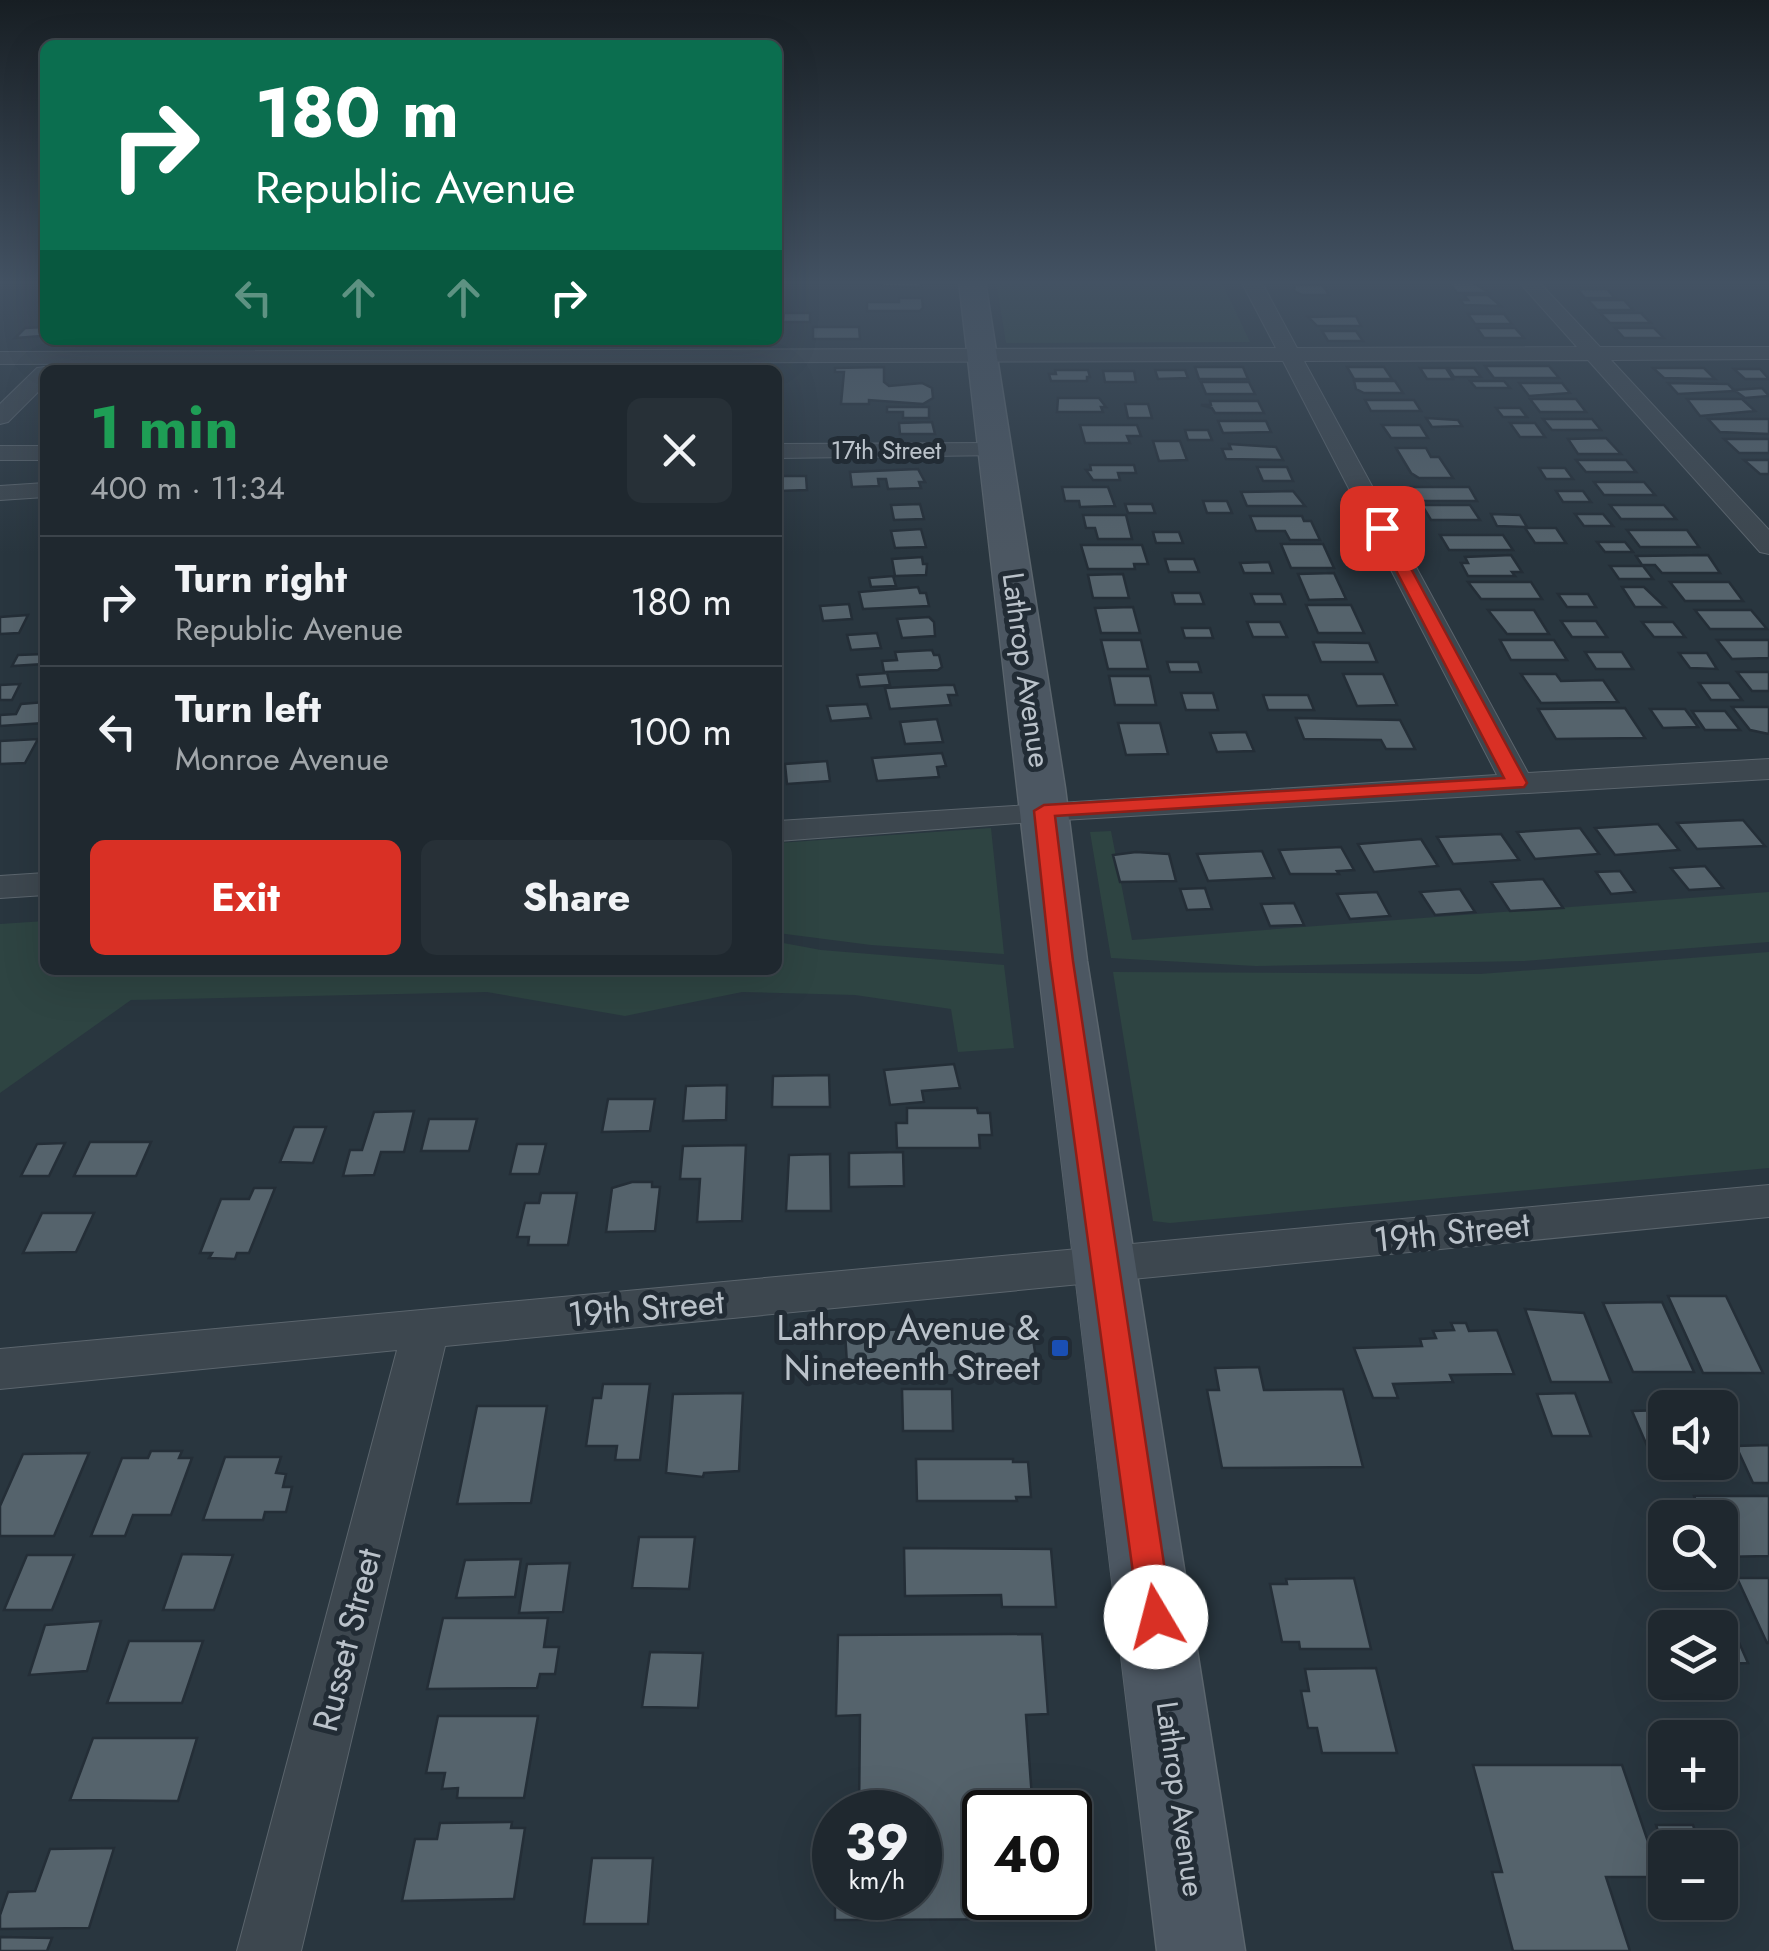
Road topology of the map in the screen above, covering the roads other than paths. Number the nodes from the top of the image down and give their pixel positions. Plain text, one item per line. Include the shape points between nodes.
1 (984, 372) edge
2 (1299, 372) edge
3 (1611, 372) edge
4 (40, 378) edge
5 (0, 417) edge
6 (995, 450) junction
7 (782, 451) edge
8 (0, 453) edge
9 (40, 453) edge
10 (40, 490) edge
11 (0, 493) edge
12 (1769, 546) edge
13 (1769, 769) edge
14 (1517, 783) junction
15 (1044, 811) junction
16 (782, 831) edge
17 (1764, 1212) edge
18 (1107, 1265) junction
19 (426, 1329) junction
20 (0, 1369) edge
21 (269, 1951) edge
22 (1201, 1951) edge

1 - 6 street, Lathrop Avenue
2 - 14 street
3 - 12 street
4 - 5 street
6 - 7 street, 17th Street
6 - 15 street, Lathrop Avenue
8 - 9 street
10 - 11 street
13 - 14 street
14 - 15 street
15 - 16 street
15 - 18 street, Lathrop Avenue
17 - 18 street, 19th Street
18 - 19 street, 19th Street
18 - 22 street, Lathrop Avenue
19 - 20 street, 19th Street
19 - 21 street, Russet Street

